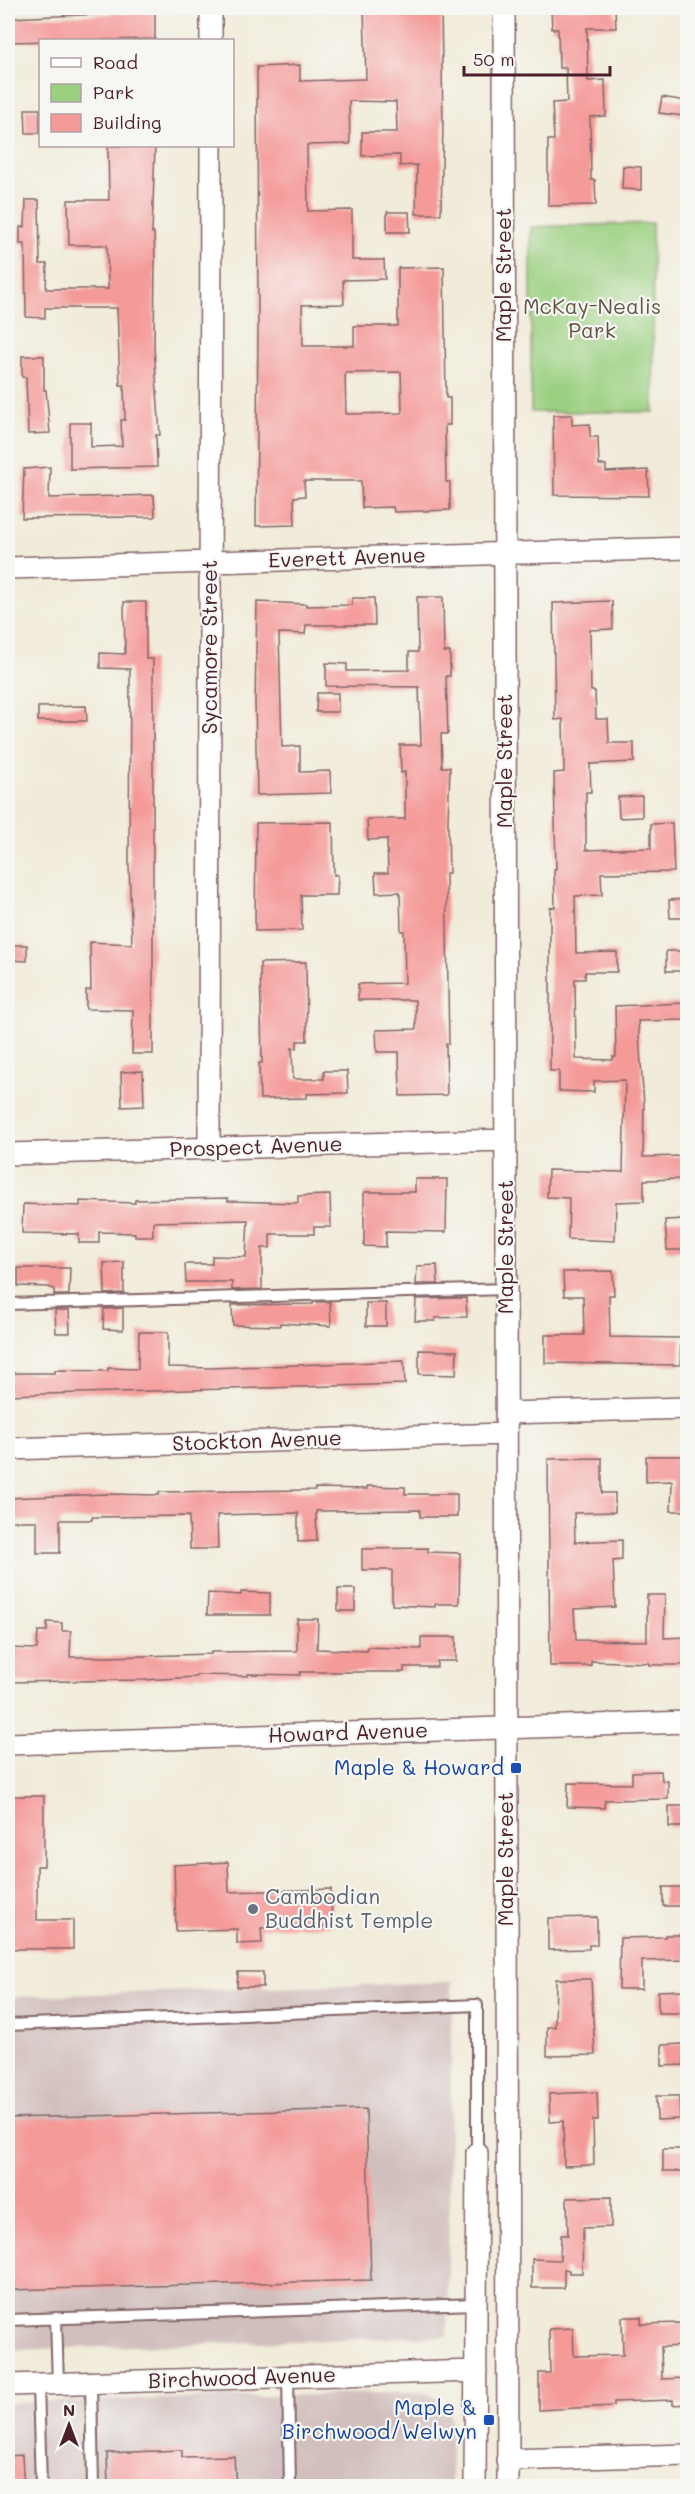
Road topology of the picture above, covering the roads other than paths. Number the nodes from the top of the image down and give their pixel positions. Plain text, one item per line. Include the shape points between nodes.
1 (211, 8) edge
2 (504, 8) edge
3 (211, 39) edge
4 (211, 147) edge
5 (687, 548) edge
6 (504, 553) junction
7 (210, 562) junction
8 (8, 568) edge
9 (506, 1140) junction
10 (208, 1148) junction
11 (8, 1154) edge
12 (506, 1289) junction
13 (8, 1304) edge
14 (687, 1408) edge
15 (506, 1423) junction
16 (8, 1449) edge
17 (687, 1722) edge
18 (506, 1728) junction
19 (8, 1744) edge
20 (8, 2025) edge
21 (477, 2153) joint
22 (476, 2304) junction
23 (56, 2318) junction
24 (8, 2320) edge
25 (476, 2371) junction
26 (288, 2376) junction
27 (91, 2383) junction
28 (48, 2384) junction
29 (8, 2385) edge
30 (687, 2455) edge
31 (507, 2460) junction
32 (40, 2487) edge
33 (93, 2487) edge
34 (290, 2487) edge
35 (475, 2487) edge
36 (508, 2487) edge

1 - 3 street
2 - 6 street, Maple Street
4 - 7 street, Sycamore Street
5 - 6 street, Everett Avenue
6 - 7 street, Everett Avenue
6 - 9 street, Maple Street
7 - 8 street, Everett Avenue
7 - 10 street, Sycamore Street
9 - 10 street, Prospect Avenue
9 - 12 street, Maple Street
10 - 11 street, Prospect Avenue
12 - 13 lane
12 - 15 street, Maple Street
14 - 15 street, Stockton Avenue
15 - 16 street, Stockton Avenue
15 - 18 street, Maple Street
17 - 18 street, Howard Avenue
18 - 19 street, Howard Avenue
18 - 31 street, Maple Street
20 - 21 lane via 477,2006
21 - 22 street
22 - 23 lane
22 - 25 street
23 - 24 lane
23 - 28 lane
25 - 26 street, Birchwood Avenue
25 - 35 street
26 - 27 street, Birchwood Avenue
26 - 34 lane
27 - 28 street, Birchwood Avenue
27 - 33 lane
28 - 29 street, Birchwood Avenue
28 - 32 lane
30 - 31 street
31 - 36 street, Maple Street

